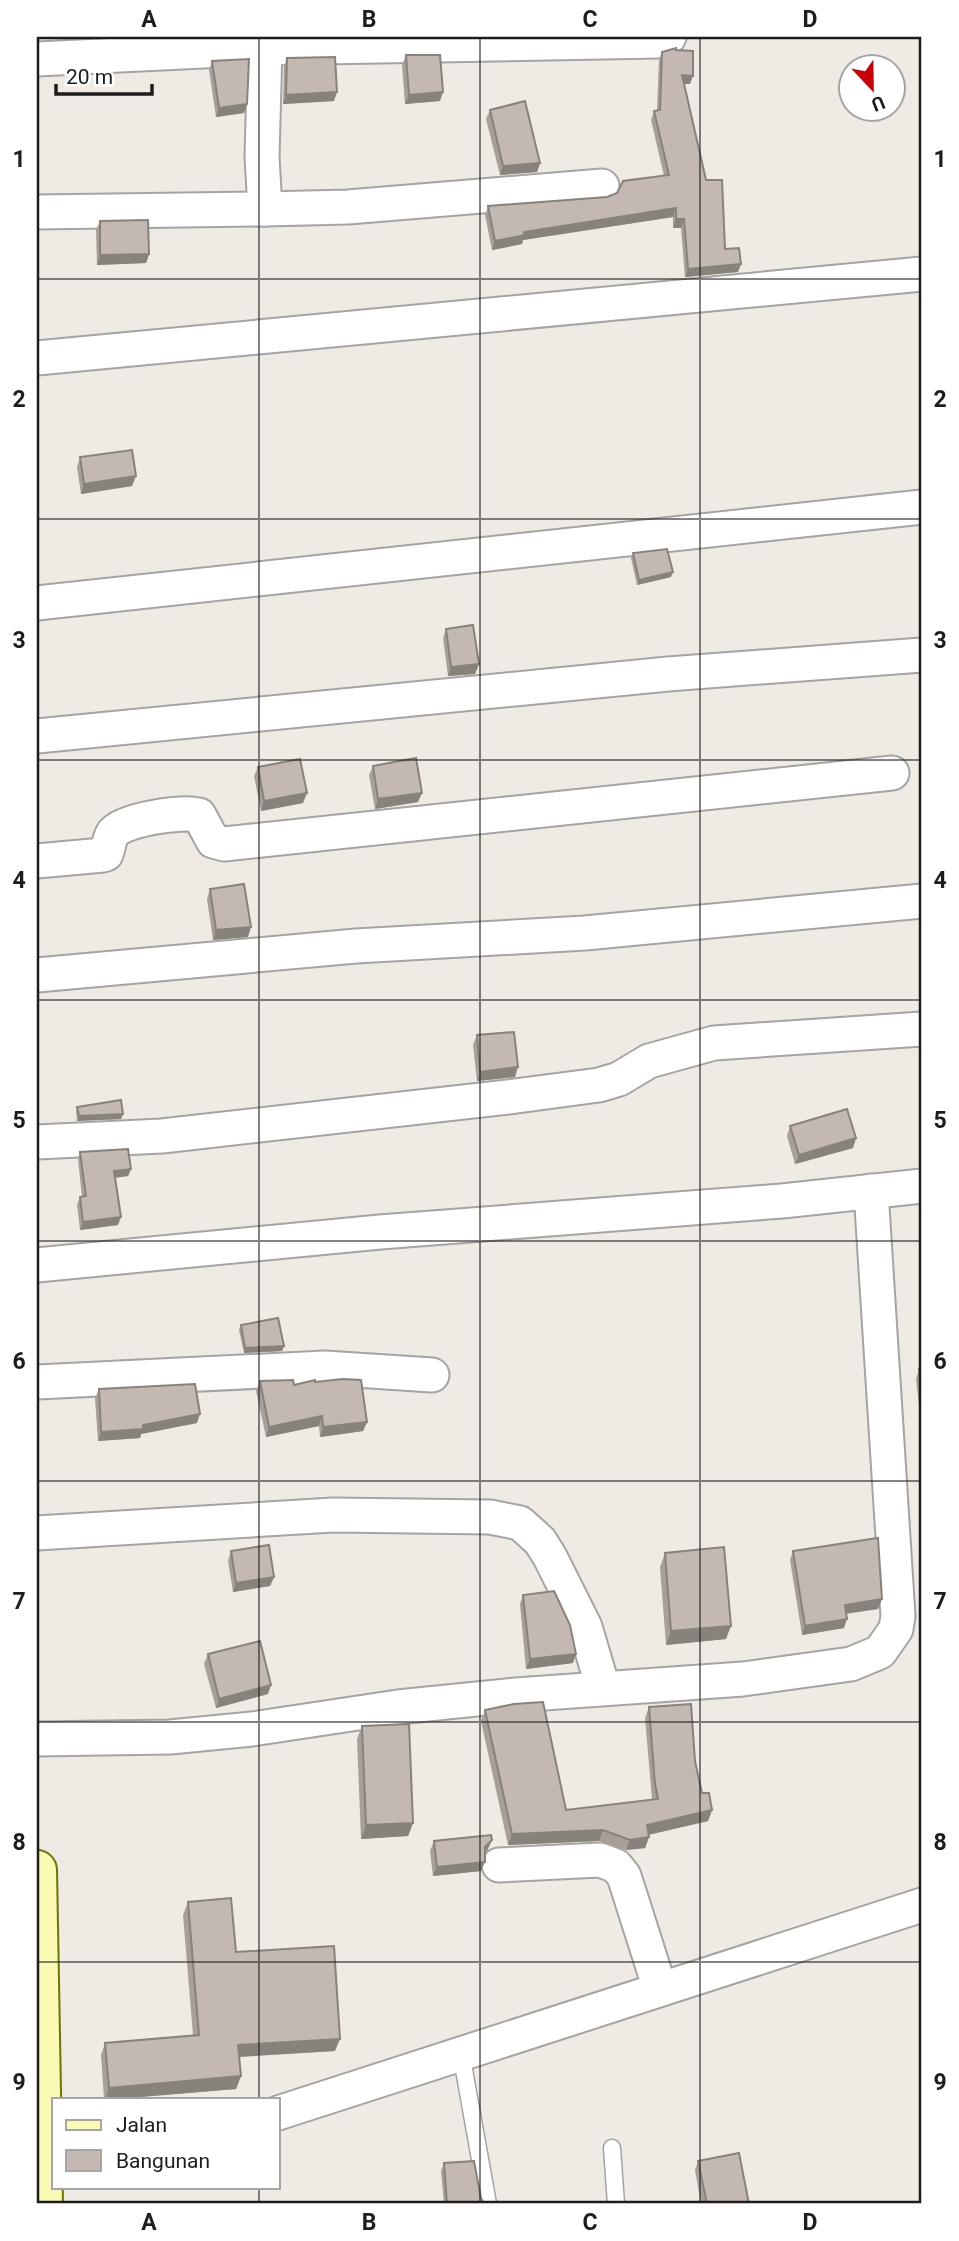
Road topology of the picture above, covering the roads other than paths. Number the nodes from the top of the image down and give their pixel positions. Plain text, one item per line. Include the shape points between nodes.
1 (669, 37) edge
2 (265, 48) junction
3 (37, 59) edge
4 (603, 186) dead end
5 (265, 209) junction
6 (37, 212) edge
7 (922, 274) edge
8 (37, 358) edge
9 (922, 507) edge
10 (37, 603) edge
11 (922, 654) edge
12 (37, 736) edge
13 (892, 774) dead end
14 (37, 860) edge
15 (922, 901) edge
16 (37, 975) edge
17 (922, 1029) edge
18 (37, 1142) edge
19 (922, 1186) edge
20 (871, 1191) junction
21 (37, 1265) edge
22 (432, 1375) dead end
23 (37, 1382) edge
24 (37, 1533) edge
25 (603, 1688) junction
26 (37, 1739) edge
27 (499, 1865) dead end
28 (37, 1870) edge
29 (922, 1905) edge
30 (38, 1950) edge
31 (660, 1989) junction
32 (461, 2053) junction
33 (280, 2112) edge
34 (612, 2148) dead end
35 (44, 2192) edge
36 (488, 2204) edge
37 (616, 2204) edge

1 - 2 street via 658,41
2 - 3 street
2 - 5 street
4 - 5 street via 348,207
5 - 6 street
7 - 8 street
9 - 10 street
11 - 12 street via 668,674
13 - 14 street via 224,844 212,841 199,815 174,815 120,827 103,855
15 - 16 street via 585,933 356,946
17 - 18 street via 714,1043 649,1061 599,1085 508,1097 162,1136
19 - 20 street
20 - 21 street
20 - 25 street via 898,1616 890,1641 880,1652 851,1664 743,1679
22 - 23 street via 325,1368
24 - 25 street via 333,1515 489,1517 520,1523 551,1557 585,1627
25 - 26 street via 398,1707 170,1737
27 - 31 street via 600,1860 616,1866 624,1876
28 - 30 main road
29 - 31 street
30 - 35 main road
31 - 32 street
32 - 33 street
32 - 36 lane
34 - 37 lane

